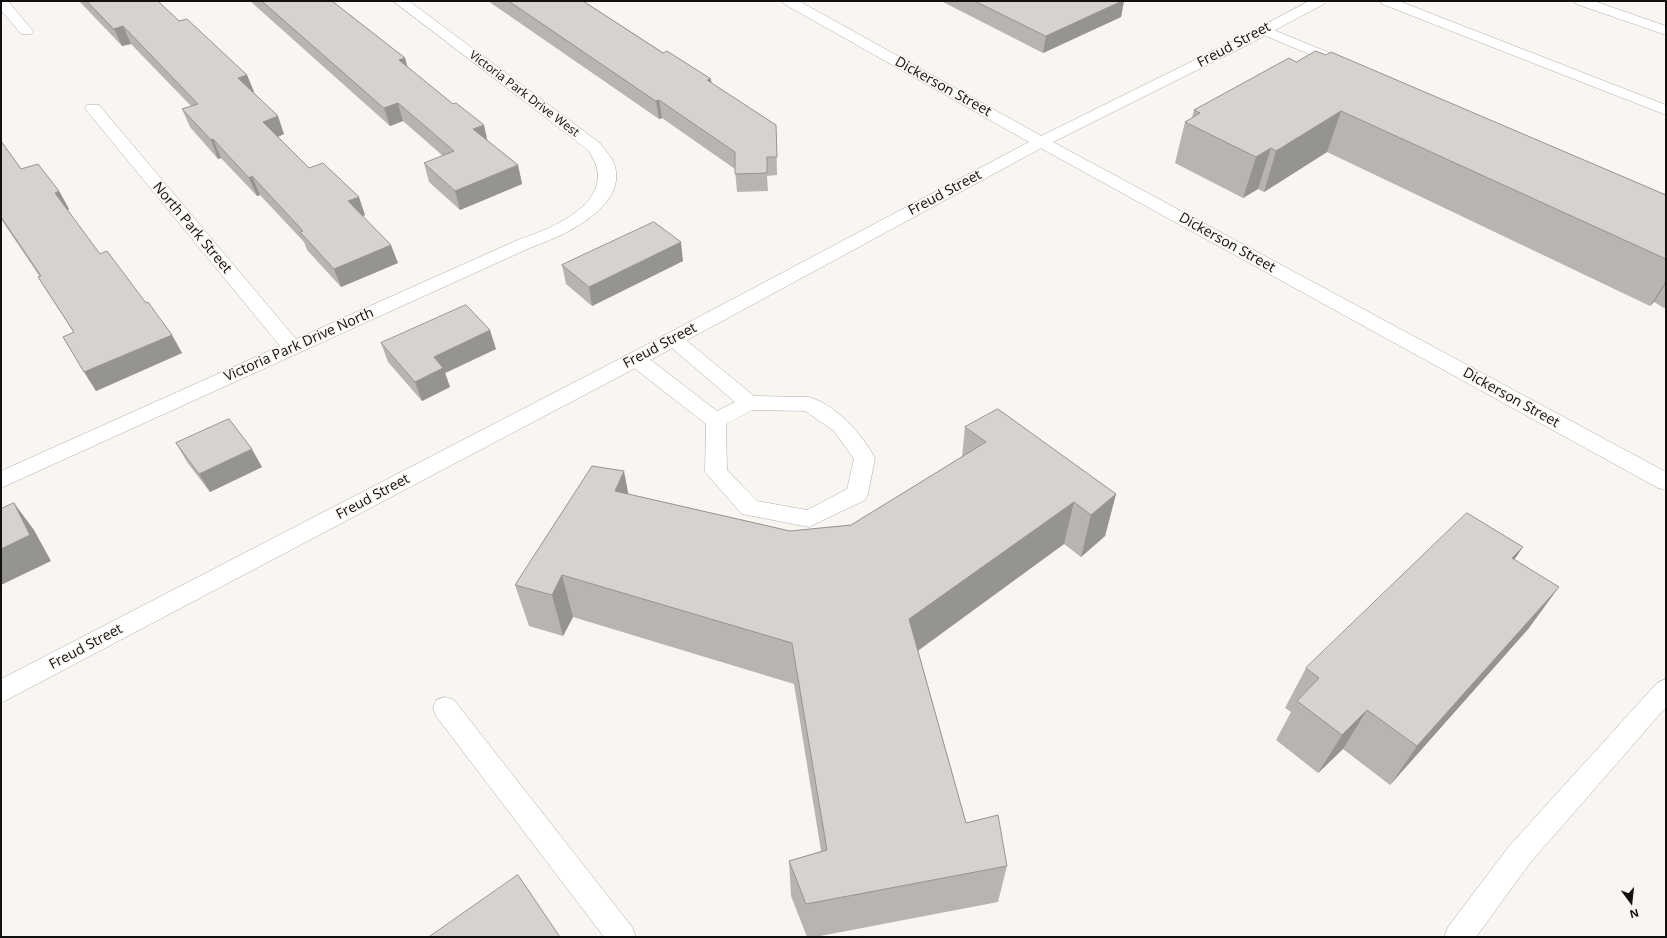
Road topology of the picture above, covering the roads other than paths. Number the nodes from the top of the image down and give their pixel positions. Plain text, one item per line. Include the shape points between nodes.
1 (1, 1) edge
2 (400, 1) edge
3 (789, 1) edge
4 (1319, 1) edge
5 (1387, 1) edge
6 (1581, 1) edge
7 (1264, 30) junction
8 (26, 31) dead end
9 (1666, 31) edge
10 (1354, 69) edge
11 (93, 108) dead end
12 (1666, 110) edge
13 (1041, 142) junction
14 (594, 205) joint
15 (673, 340) junction
16 (293, 349) junction
17 (636, 359) junction
18 (749, 403) junction
19 (716, 421) junction
20 (1, 480) edge
21 (1666, 482) edge
22 (1666, 690) edge
23 (1, 692) edge
24 (445, 708) dead end
25 (622, 937) edge
26 (1458, 937) edge

1 - 8 street
2 - 14 street, Victoria Park Drive West via 576,134 591,142 604,157 608,177 605,188
3 - 13 street, Dickerson Street
4 - 7 street, Freud Street
5 - 12 lane
6 - 9 street
7 - 10 street
7 - 13 street, Freud Street
11 - 16 street, North Park Street
13 - 15 street, Freud Street
13 - 21 street, Dickerson Street
14 - 16 street, Victoria Park Drive North via 578,219 553,233
15 - 17 street, Freud Street
15 - 18 lane
16 - 20 street, Victoria Park Drive North
17 - 19 lane
17 - 23 street, Freud Street
18 - 19 lane
18 - 19 lane via 809,404 841,426 865,458 857,494 809,519 750,508 716,472
22 - 26 lane via 1520,854
24 - 25 lane

